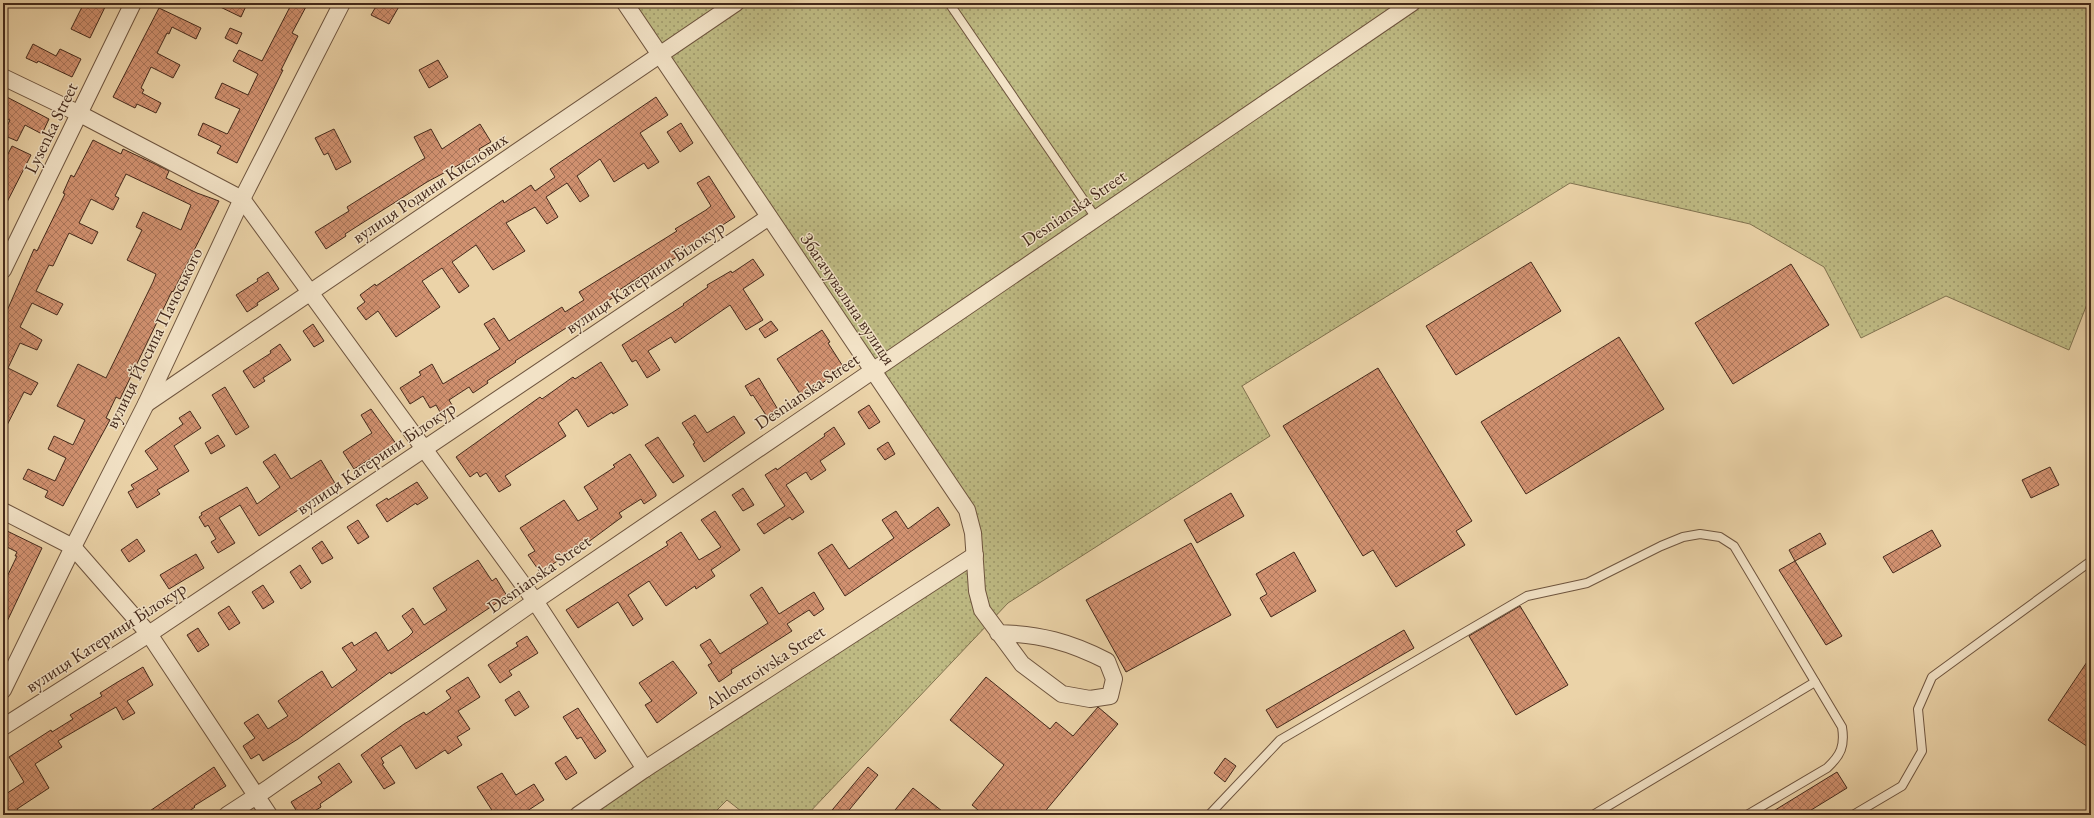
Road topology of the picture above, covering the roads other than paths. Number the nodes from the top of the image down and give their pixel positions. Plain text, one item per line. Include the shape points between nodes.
1 (133, 3) edge
2 (342, 3) edge
3 (626, 3) edge
4 (736, 3) edge
5 (949, 3) edge
6 (1412, 3) edge
7 (660, 55) junction
8 (3, 77) edge
9 (80, 114) junction
10 (242, 199) junction
11 (769, 217) junction
12 (1096, 218) junction
13 (3, 270) edge
14 (312, 293) junction
15 (872, 371) junction
16 (146, 404) junction
17 (425, 449) junction
18 (3, 511) edge
19 (73, 547) junction
20 (975, 554) junction
21 (2091, 561) edge
22 (535, 601) junction
23 (998, 633) junction
24 (149, 634) junction
25 (1815, 682) junction
26 (3, 690) edge
27 (3, 727) edge
28 (645, 769) junction
29 (256, 796) junction
30 (226, 815) edge
31 (269, 815) edge
32 (578, 815) edge
33 (1209, 815) edge
34 (1593, 815) edge
35 (1746, 815) edge
36 (1853, 815) edge

1 - 9 street, Lysenka Street
2 - 10 street, вулиця Йосипа Пачоського
3 - 7 street, Збагачувальна вулиця
4 - 7 street, вулиця Родини Кислових
5 - 12 lane
6 - 12 street, Desnianska Street
7 - 11 street, Збагачувальна вулиця
7 - 14 street, вулиця Родини Кислових
8 - 9 street
9 - 10 street
9 - 13 street, Lysenka Street
10 - 14 street
10 - 16 street, вулиця Йосипа Пачоського
11 - 15 street, Збагачувальна вулиця
11 - 17 street, вулиця Катерини Білокур
12 - 15 street, Desnianska Street
14 - 16 street, вулиця Родини Кислових
14 - 17 street
15 - 20 street, Збагачувальна вулиця via 967,510
15 - 22 street, Desnianska Street
16 - 19 street, вулиця Йосипа Пачоського
17 - 22 street
17 - 24 street, вулиця Катерини Білокур
18 - 19 street
19 - 24 street
19 - 26 street, вулиця Йосипа Пачоського
20 - 23 street, Збагачувальна вулиця via 977,591 982,610
20 - 28 street, Ahlostroivska Street
21 - 36 lane via 1932,677 1918,709 1922,751 1902,786
22 - 28 street
22 - 29 street, Desnianska Street
23 - 23 street, Збагачувальна вулиця via 1022,664 1062,694 1090,699 1110,696 1114,680 1106,661 1062,641 1020,633
24 - 27 street, вулиця Катерини Білокур
24 - 29 street
25 - 33 lane via 1734,546 1720,537 1700,534 1683,537 1587,583 1528,596 1280,740
25 - 34 lane
25 - 35 lane via 1842,727 1844,739 1838,758 1827,768
28 - 32 street, Ahlostroivska Street
29 - 30 street, Desnianska Street
29 - 31 street

